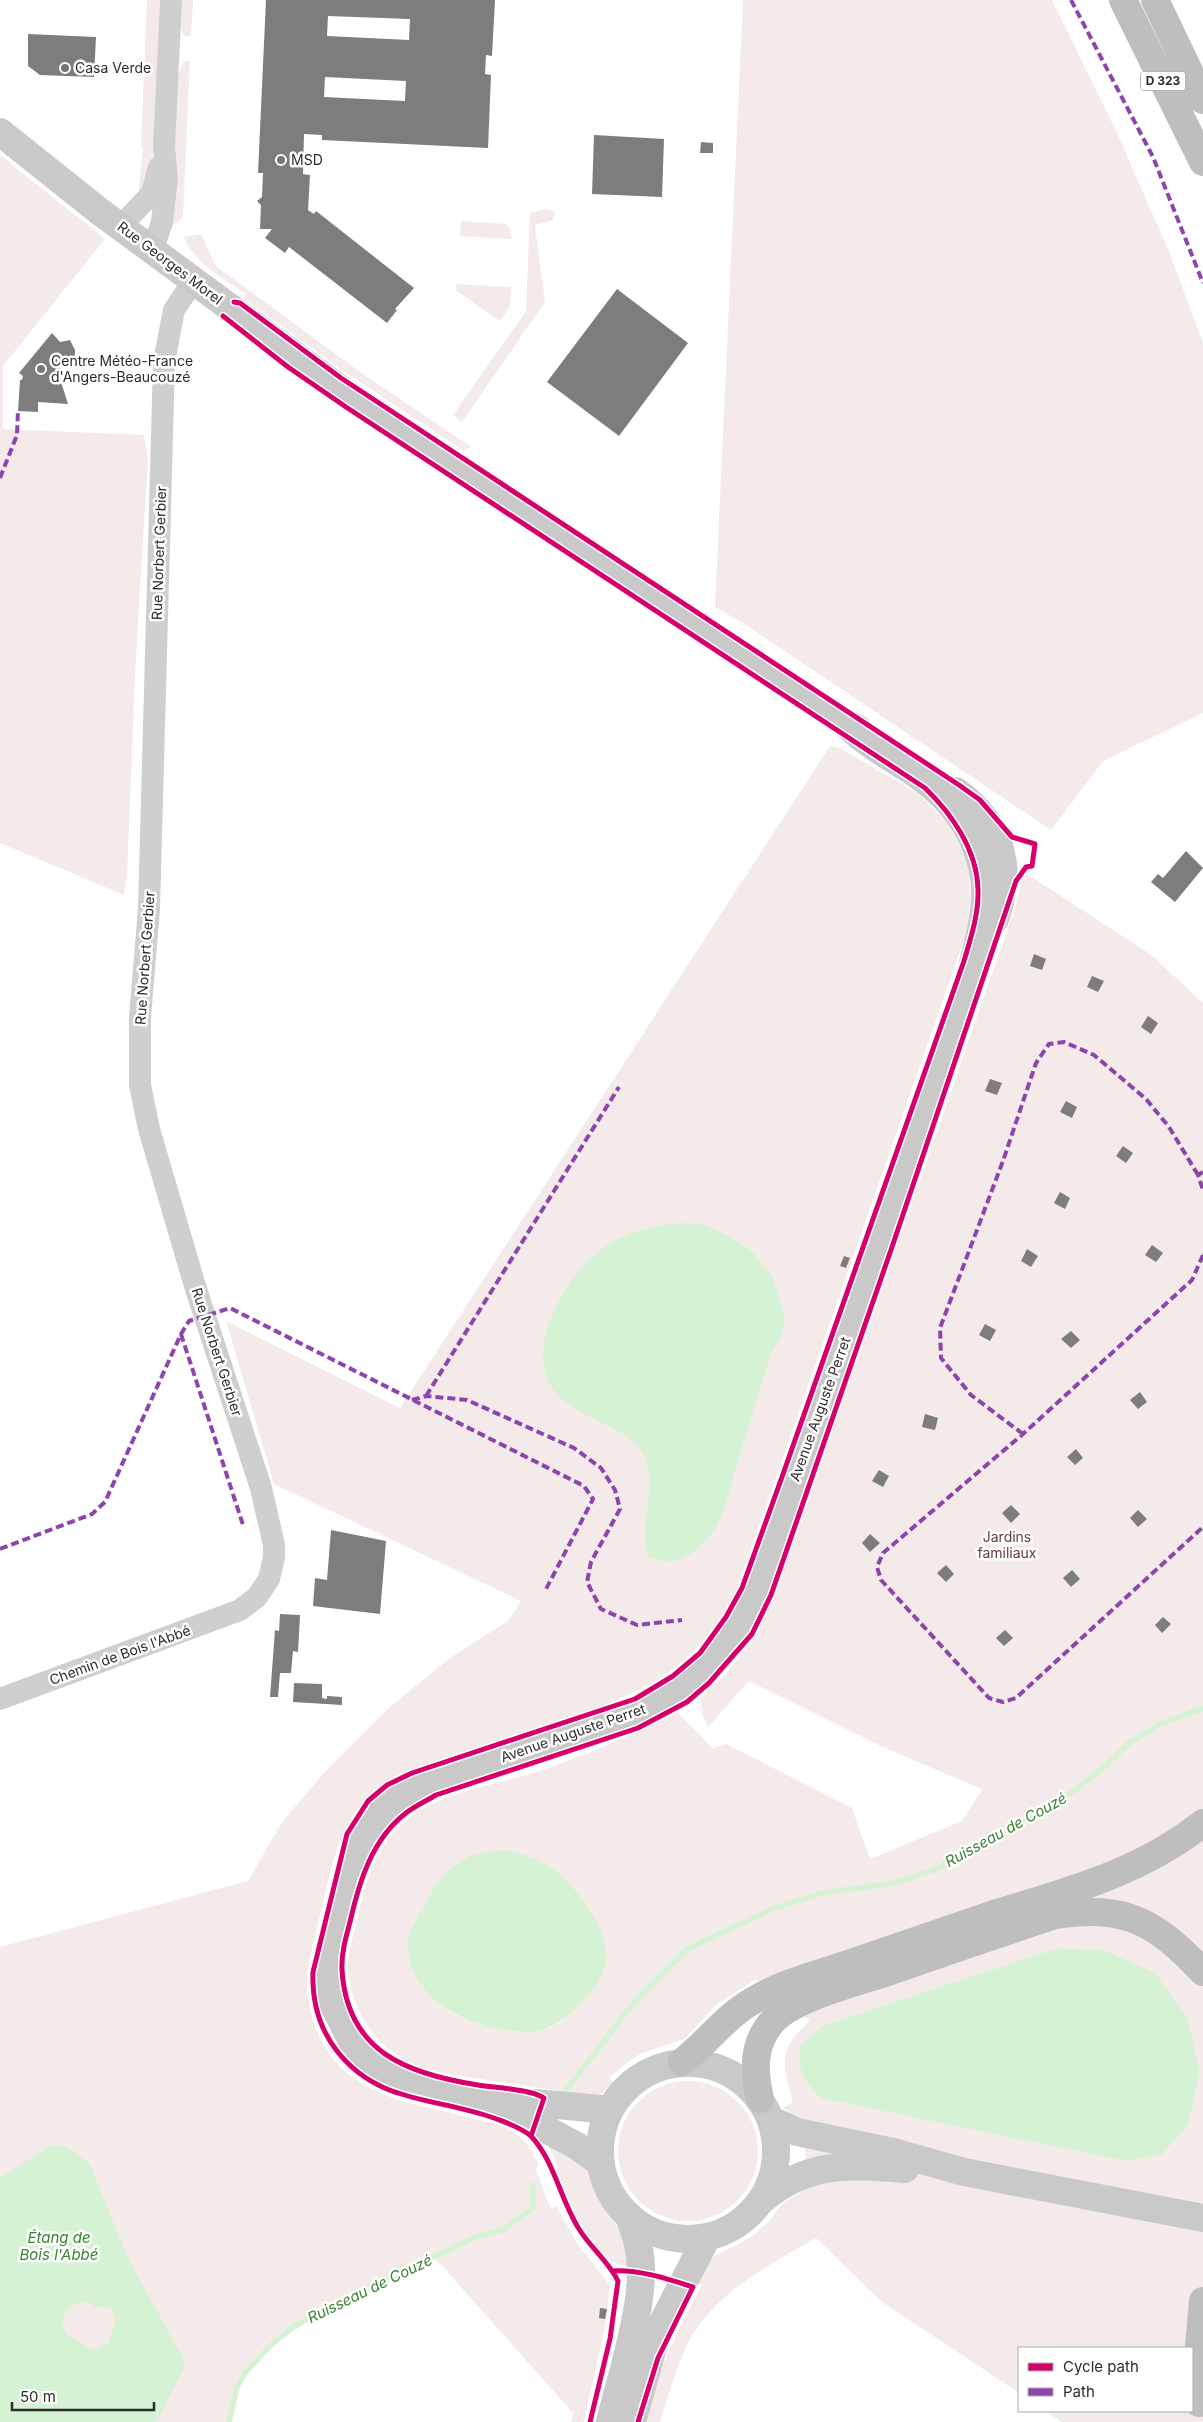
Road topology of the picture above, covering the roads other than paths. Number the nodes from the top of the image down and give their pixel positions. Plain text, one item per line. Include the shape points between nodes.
1 (171, 0) edge
2 (1123, 0) edge
3 (1155, 0) edge
4 (1203, 100) edge
5 (0, 132) edge
6 (164, 147) junction
7 (1203, 162) edge
8 (121, 226) junction
9 (153, 249) junction
10 (194, 280) junction
11 (992, 857) joint
12 (240, 1610) joint
13 (0, 1699) edge
14 (1203, 1823) edge
15 (1203, 1972) edge
16 (682, 2062) junction
17 (498, 2103) junction
18 (610, 2110) junction
19 (765, 2110) junction
20 (601, 2163) junction
21 (964, 2172) junction
22 (761, 2200) junction
23 (629, 2216) junction
24 (1203, 2218) edge
25 (707, 2237) junction
26 (1203, 2301) edge
27 (1199, 2402) edge
28 (610, 2422) edge
29 (632, 2422) edge

1 - 6 street
2 - 7 highway, D 323
3 - 4 highway, D 323
5 - 8 street, Rue Georges Morel
6 - 8 street via 152,193
6 - 9 street via 166,200
8 - 9 street, Rue Georges Morel
9 - 10 street, Rue Georges Morel
10 - 11 street, Rue Georges Morel via 350,396 842,721 868,743 928,782
10 - 12 street, Rue Norbert Gerbier via 174,310 164,362 149,909 140,1017 140,1085 149,1129 195,1286 261,1488 274,1545 269,1580 257,1597
11 - 17 street, Avenue Auguste Perret via 984,876 984,911 969,983 742,1620 704,1669 651,1708 432,1781 400,1798 378,1816 358,1846 328,1964 330,1998 341,2021 352,2041 370,2061 404,2080
12 - 13 street, Chemin de Bois l'Abbé
14 - 16 highway via 1131,1868 1092,1884 921,1938 756,1998 729,2016 697,2051
15 - 19 highway via 1184,1952 1144,1921 1099,1911 1055,1915 790,2008 772,2022 759,2043 755,2074
16 - 18 street via 643,2074 625,2089
16 - 19 street via 724,2069 749,2086
17 - 18 street, Avenue Auguste Perret
17 - 20 street, Avenue Auguste Perret via 577,2146
18 - 20 street via 602,2132
19 - 21 street via 806,2134 893,2152
19 - 22 street via 776,2136 775,2166
20 - 23 street via 612,2196
21 - 22 street via 830,2167 789,2180
21 - 24 street
22 - 25 street via 734,2226
23 - 25 street via 666,2236 686,2239
23 - 28 street via 640,2252 641,2280 632,2333
25 - 29 street via 654,2344
26 - 27 highway via 1198,2359

